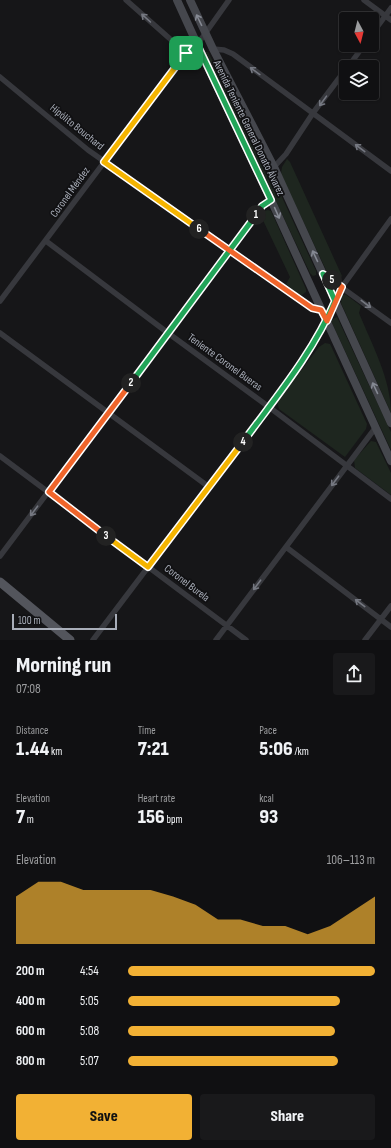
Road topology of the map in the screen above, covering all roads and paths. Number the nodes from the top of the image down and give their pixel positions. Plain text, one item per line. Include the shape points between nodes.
1 (126, 0) edge
2 (177, 0) edge
3 (190, 0) edge
4 (229, 0) edge
5 (364, 0) edge
6 (391, 8) edge
7 (386, 16) junction
8 (391, 20) edge
9 (379, 25) edge
10 (206, 34) junction
11 (197, 44) junction
12 (213, 49) junction
13 (186, 53) junction
14 (0, 77) edge
15 (339, 79) edge
16 (314, 114) junction
17 (104, 162) junction
18 (274, 166) junction
19 (391, 171) edge
20 (271, 200) junction
21 (391, 219) edge
22 (46, 241) junction
23 (229, 250) junction
24 (323, 274) junction
25 (342, 287) junction
26 (0, 301) edge
27 (335, 301) junction
28 (321, 310) junction
29 (327, 321) junction
30 (391, 323) edge
31 (0, 333) edge
32 (168, 333) junction
33 (269, 407) junction
34 (108, 413) junction
35 (391, 423) edge
36 (376, 427) junction
37 (0, 456) edge
38 (391, 461) edge
39 (346, 466) junction
40 (209, 487) junction
41 (49, 492) junction
42 (391, 499) edge
43 (286, 547) junction
44 (0, 556) edge
45 (148, 567) junction
46 (0, 582) edge
47 (391, 606) edge
48 (381, 619) junction
49 (227, 625) junction
50 (391, 627) edge
51 (70, 640) edge
52 (93, 640) edge
53 (216, 640) edge
54 (246, 640) edge
55 (365, 640) edge

13 -> 1 street
2 - 11 main road, Avenida Teniente General Donato Álvarez
10 -> 3 main road, Avenida Teniente General Donato Álvarez
4 - 10 street, Coronel Méndez
5 - 7 street
6 - 7 street
7 - 8 street
7 - 9 street
10 - 11 street, Coronel Méndez
10 - 12 main road, Avenida Teniente General Donato Álvarez
11 - 13 street, Coronel Méndez
11 - 20 main road, Avenida Teniente General Donato Álvarez
16 -> 12 street via 232,54
12 - 18 main road, Avenida Teniente General Donato Álvarez
13 - 17 street, Coronel Méndez
14 - 17 street, Hipólito Bouchard
15 -> 16 street
16 - 18 street via 286,154
19 -> 16 street
17 - 22 street, Coronel Méndez
17 - 23 street, Hipólito Bouchard
24 -> 18 main road, Avenida Teniente General Donato Álvarez
20 - 23 street via 262,206
20 -> 28 main road, Avenida Teniente General Donato Álvarez
21 - 25 street
22 - 26 street, Coronel Méndez
22 - 32 street, Teniente Coronel Bueras
23 - 28 street, Hipólito Bouchard via 312,308
23 - 32 street
24 - 25 street
24 - 27 main road, Avenida Teniente General Donato Álvarez
25 - 27 street
25 -> 30 street
27 - 29 street
35 -> 27 main road, Avenida Teniente General Donato Álvarez
28 - 29 main road, Avenida Teniente General Donato Álvarez
29 - 33 street
29 - 36 main road, Avenida Teniente General Donato Álvarez
31 - 34 street
32 - 33 street, Teniente Coronel Bueras
32 - 34 street
33 - 39 street, Teniente Coronel Bueras
33 - 40 street
34 - 40 street
34 - 41 street
36 - 38 main road, Avenida Teniente General Donato Álvarez
36 - 39 street
37 - 41 street, Coronel Burela
39 - 42 street, Teniente Coronel Bueras
39 -> 43 street
40 - 45 street
41 -> 44 street
41 - 45 street, Coronel Burela
48 -> 43 street
43 -> 49 street
45 - 49 street, Coronel Burela
45 - 52 street
46 - 51 main road
47 - 48 street
48 - 50 street
48 - 55 street
49 - 53 street
49 - 54 street, Coronel Burela

